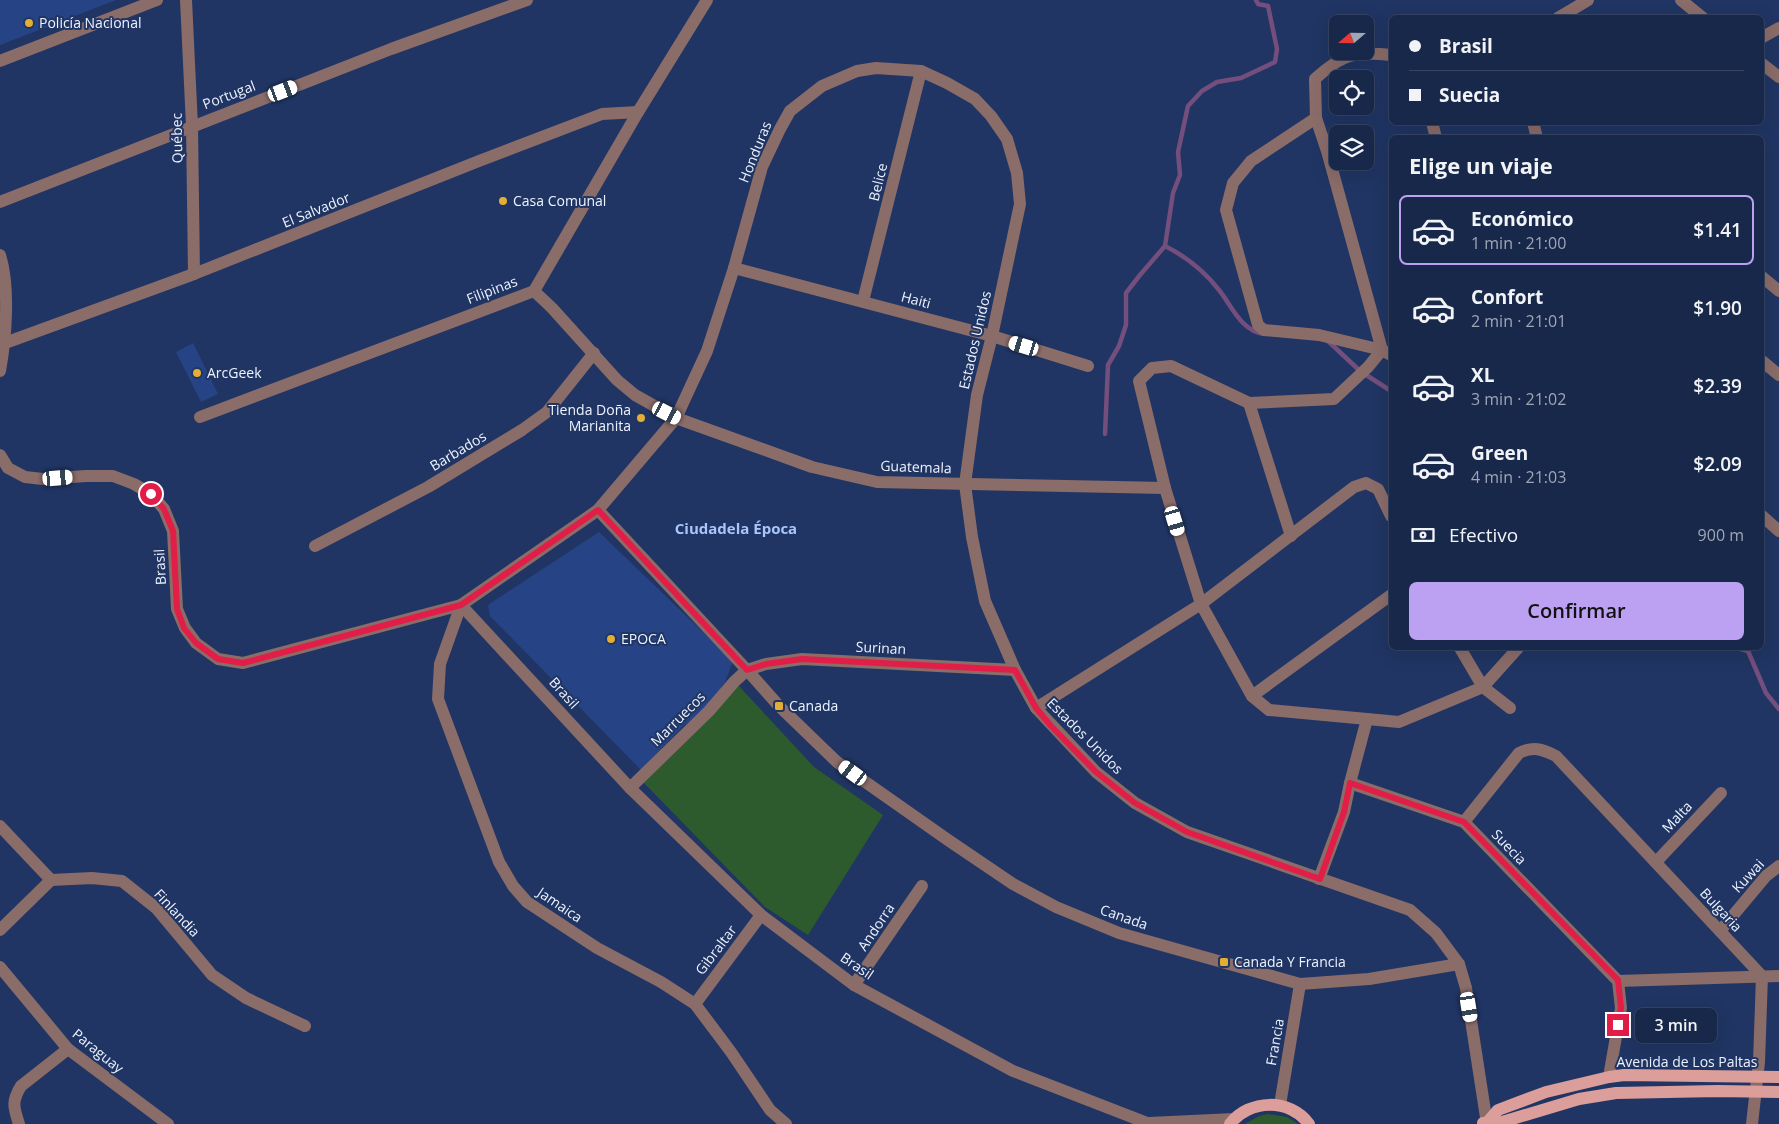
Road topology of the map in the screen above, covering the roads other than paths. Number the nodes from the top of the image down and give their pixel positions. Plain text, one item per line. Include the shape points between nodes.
1 (156, 0) edge
2 (186, 0) edge
3 (527, 0) edge
4 (707, 0) edge
5 (1588, 0) edge
6 (1682, 0) edge
7 (1563, 15) edge
8 (1700, 15) edge
9 (1779, 28) edge
10 (1764, 36) edge
11 (1389, 55) edge
12 (0, 61) edge
13 (1764, 65) edge
14 (921, 71) junction
15 (1779, 77) edge
16 (638, 112) junction
17 (1316, 118) junction
18 (192, 126) junction
19 (1007, 139) joint
20 (0, 202) edge
21 (0, 255) edge
22 (734, 268) junction
23 (194, 274) junction
24 (1764, 278) edge
25 (1779, 290) edge
26 (534, 291) junction
27 (863, 301) junction
28 (992, 336) junction
29 (5, 343) junction
30 (1386, 352) edge
31 (594, 353) junction
32 (1764, 363) edge
33 (1088, 366) dead end
34 (0, 371) edge
35 (1779, 375) edge
36 (1249, 403) junction
37 (200, 417) dead end
38 (676, 418) junction
39 (0, 455) edge
40 (965, 484) junction
41 (1165, 488) junction
42 (598, 510) junction
43 (1389, 512) edge
44 (1764, 520) edge
45 (1779, 531) edge
46 (1291, 536) junction
47 (315, 546) dead end
48 (1389, 596) edge
49 (1201, 604) junction
50 (461, 605) junction
51 (1461, 650) edge
52 (1516, 650) edge
53 (747, 670) junction
54 (1015, 670) junction
55 (1483, 687) junction
56 (1252, 696) junction
57 (1036, 708) junction
58 (1510, 708) dead end
59 (1368, 719) junction
60 (1350, 783) junction
61 (630, 788) junction
62 (1721, 793) dead end
63 (1464, 822) junction
64 (0, 826) edge
65 (1656, 862) junction
66 (1779, 866) edge
67 (1320, 879) junction
68 (52, 880) junction
69 (922, 886) dead end
70 (762, 915) junction
71 (0, 930) edge
72 (1720, 930) junction
73 (1459, 964) junction
74 (0, 968) edge
75 (1762, 976) junction
76 (1779, 976) edge
77 (1618, 980) junction
78 (1300, 984) junction
79 (854, 985) junction
80 (695, 1004) junction
81 (305, 1026) dead end
82 (68, 1048) junction
83 (1757, 1076) junction
84 (1609, 1077) junction
85 (1779, 1077) edge
86 (1755, 1091) junction
87 (1779, 1092) edge
88 (1280, 1105) junction
89 (1232, 1122) edge
90 (1149, 1123) edge
91 (19, 1124) edge
92 (168, 1124) edge
93 (786, 1124) edge
94 (1309, 1124) edge
95 (1485, 1124) edge
96 (1752, 1124) edge

1 - 12 street
2 - 18 street, Québec
3 - 18 street, Portugal via 392,48
4 - 16 street, Filipinas
5 - 7 street
6 - 8 street
9 - 10 street
11 - 17 street via 1356,54 1331,64 1315,79
13 - 15 street
14 - 19 street, Honduras via 975,99
14 - 22 street, Honduras via 876,68 857,71 822,86 790,111 762,167
14 - 27 street, Belice
16 - 23 street, El Salvador via 602,114
16 - 26 street, Filipinas
17 - 30 street
17 - 30 street via 1251,161 1233,183 1226,210 1258,325 1264,330 1319,335
18 - 20 street, Portugal
18 - 23 street, Québec
19 - 28 street, Estados Unidos via 1017,173 1020,204
21 - 29 street via 5,295
22 - 27 street, Haiti
22 - 38 street, Honduras via 707,351
23 - 29 street, El Salvador
24 - 25 street
26 - 31 street, Guatemala
26 - 37 street, Filipinas
27 - 28 street, Haiti
28 - 33 street, Haiti
28 - 40 street, Estados Unidos via 977,396
29 - 34 street
30 - 36 street via 1334,399
31 - 38 street, Guatemala via 635,395
31 - 47 street, Barbados via 547,412 522,430 428,487
32 - 35 street
36 - 41 street via 1171,366 1152,368 1139,381
36 - 46 street
38 - 40 street, Guatemala via 812,467 878,482
38 - 42 street, Honduras
39 - 50 street, Brasil via 8,468 25,477 43,480 113,476 151,494 164,509 173,531 177,609 184,628 196,643 218,659 243,663
40 - 41 street, Guatemala
40 - 54 street, Estados Unidos via 985,601
41 - 49 street
42 - 50 street, Honduras
42 - 53 street, Canada
43 - 46 street via 1378,489 1366,483 1354,487
44 - 45 street
46 - 49 street
48 - 56 street
49 - 56 street
49 - 57 street
50 - 61 street, Brasil
50 - 80 street, Jamaica via 440,664 438,699 499,862 513,886 527,902 597,948
51 - 55 street
52 - 55 street
53 - 54 street, Surinan via 802,659
53 - 61 street, Marruecos
53 - 78 street, Canada via 837,762 1013,884 1056,907 1119,933
54 - 57 street, Estados Unidos
55 - 58 street
55 - 59 street via 1399,722
56 - 59 street via 1269,710
57 - 67 street, Estados Unidos via 1096,772 1135,803 1187,832
59 - 60 street
60 - 63 street, Suecia
60 - 67 street via 1344,812
61 - 70 street, Brasil
62 - 65 street, Malta
63 - 65 street, Bulgaria via 1519,752 1529,748 1542,749 1556,756
63 - 77 street, Suecia
64 - 68 street
65 - 72 street, Bulgaria
66 - 72 street, Kuwai via 1766,876
67 - 73 street, Estados Unidos via 1410,910 1436,933
68 - 71 street
68 - 81 street, Finlandia via 92,878 122,881 156,908 212,975 246,998
69 - 79 street, Andorra
70 - 79 street, Brasil
70 - 80 street, Gibraltar
72 - 75 street, Bulgaria
73 - 78 street, Canada via 1369,979
73 - 95 street, Estados Unidos via 1466,988
74 - 82 street, Paraguay
75 - 76 street
75 - 77 street
75 - 83 street
77 - 84 street via 1621,1008
78 - 88 street, Francia
79 - 90 street, Brasil via 1013,1071
80 - 93 street, Jamaica via 770,1110
82 - 91 street via 21,1086 13,1106
82 - 92 street, Paraguay
83 - 84 main road, Avenida de Los Paltas
83 - 85 main road, Avenida de Los Paltas
83 - 86 street
84 - 95 main road, Avenida de Los Paltas via 1546,1092 1498,1110
86 - 87 main road, Avenida de Los Paltas
86 - 95 main road, Avenida de Los Paltas via 1616,1093 1579,1099
86 - 96 street
88 - 89 main road via 1247,1109
88 - 94 main road via 1295,1111
89 - 90 street, Brasil

